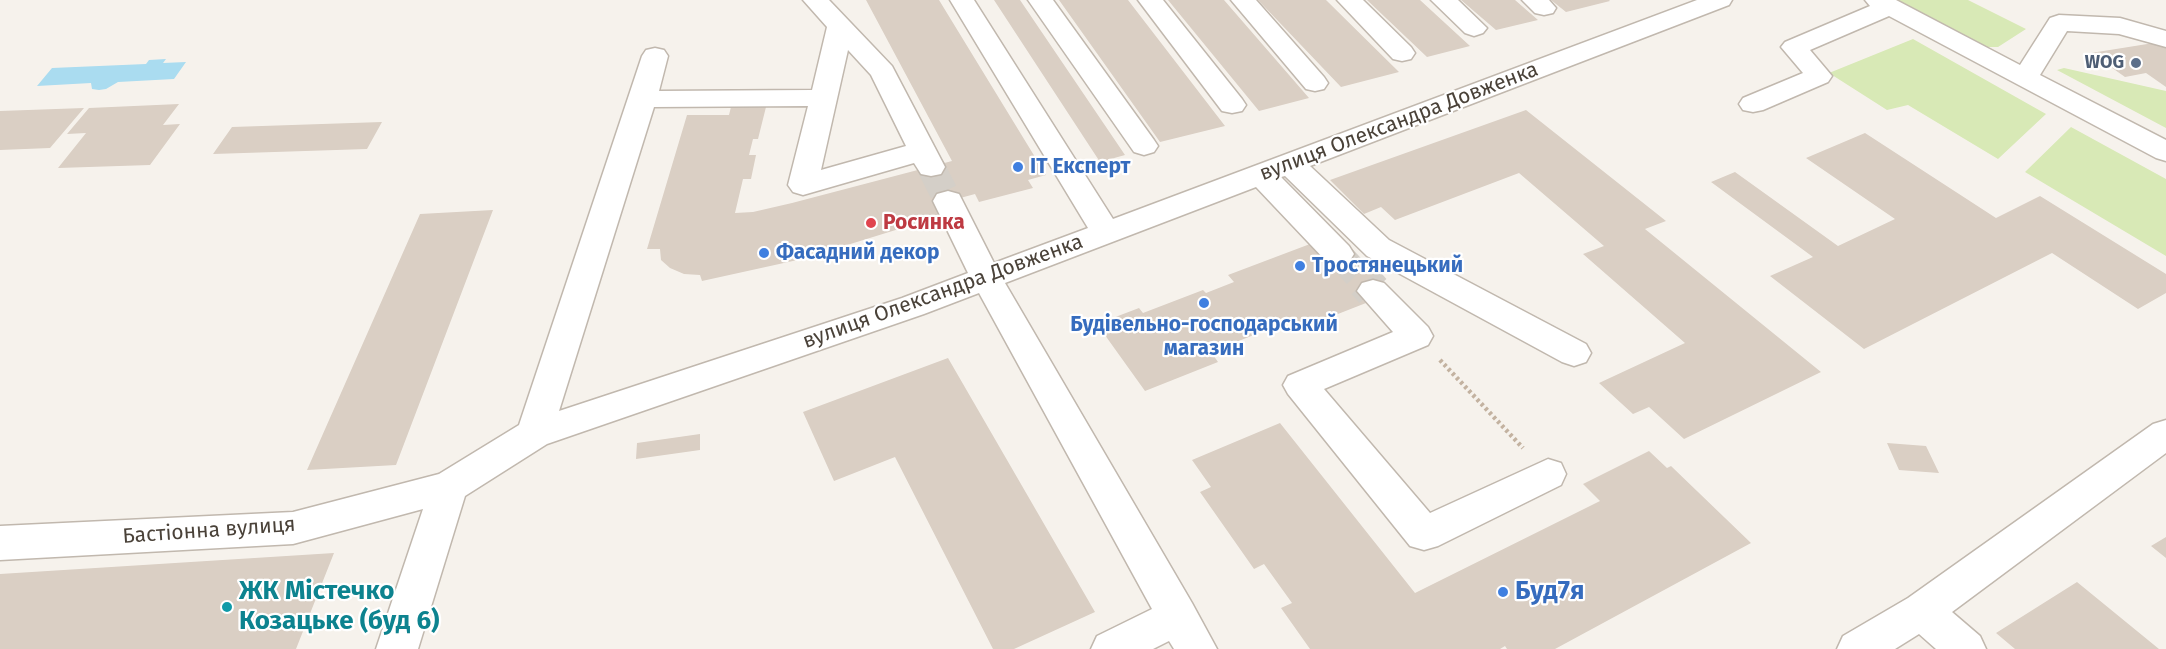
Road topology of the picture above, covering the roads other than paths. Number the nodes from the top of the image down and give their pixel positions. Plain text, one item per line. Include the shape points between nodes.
1 (815, 0) edge
2 (962, 0) edge
3 (1040, 0) edge
4 (1150, 0) edge
5 (1243, 0) edge
6 (1349, 0) edge
7 (1443, 0) edge
8 (1720, 0) edge
9 (2104, 0) edge
10 (1884, 3) edge
11 (840, 26) junction
12 (2120, 26) junction
13 (1474, 28) dead end
14 (2166, 39) edge
15 (1402, 53) dead end
16 (655, 56) dead end
17 (2025, 78) junction
18 (1315, 82) dead end
19 (823, 98) junction
20 (643, 99) junction
21 (1753, 104) dead end
22 (1232, 105) dead end
23 (1144, 146) dead end
24 (2166, 152) edge
25 (1275, 169) junction
26 (948, 201) tunnel mouth
27 (1106, 233) junction
28 (1338, 254) tunnel mouth
29 (986, 278) junction
30 (1373, 291) tunnel mouth
31 (1574, 353) dead end
32 (534, 434) junction
33 (2166, 434) edge
34 (1548, 474) road end
35 (449, 487) junction
36 (0, 543) edge
37 (1922, 611) junction
38 (1187, 632) edge
39 (397, 649) edge
40 (1112, 649) edge
41 (1858, 649) edge
42 (1965, 649) edge

1 - 11 street
2 - 27 street
3 - 23 street
4 - 22 street
5 - 18 street
6 - 15 street
7 - 13 street
8 - 25 street, вулиця Олександра Довженка
9 - 12 street
10 - 17 street
10 - 21 street via 1794,47 1819,76
11 - 19 street
11 - 19 street via 883,72 927,159 803,185
12 - 14 street
12 - 17 street via 2059,23
16 - 20 street
17 - 24 street
19 - 20 street
20 - 32 street
25 - 27 street, вулиця Олександра Довженка
25 - 28 street
25 - 31 street via 1378,248
26 - 29 street
27 - 29 street, вулиця Олександра Довженка
29 - 32 street, вулиця Олександра Довженка
29 - 38 street
30 - 34 street via 1416,336 1300,385 1424,534
32 - 35 street, Бастіонна вулиця
33 - 37 street
35 - 36 street, Бастіонна вулиця via 293,528
35 - 39 street
37 - 41 street
37 - 42 street
38 - 40 street

